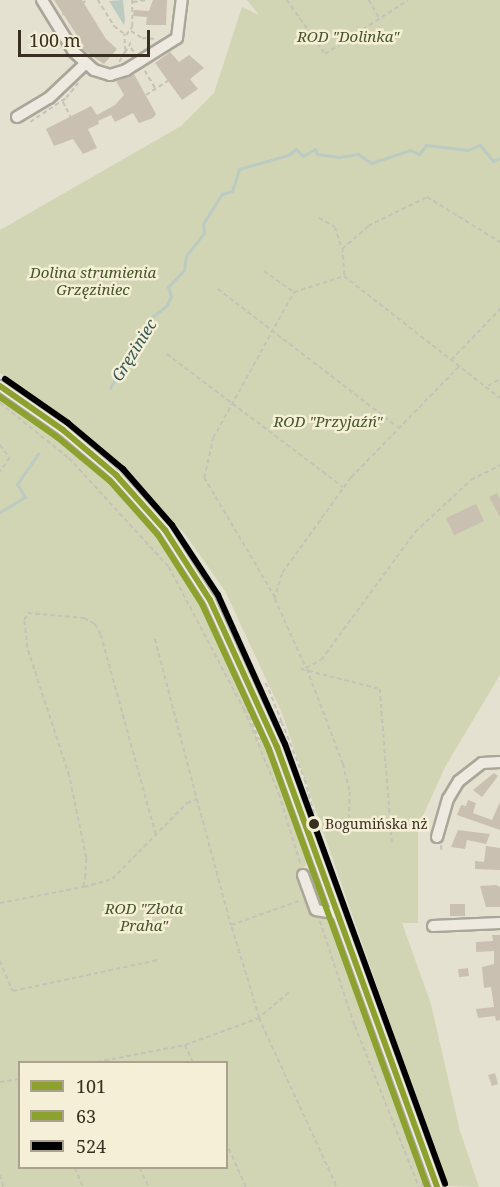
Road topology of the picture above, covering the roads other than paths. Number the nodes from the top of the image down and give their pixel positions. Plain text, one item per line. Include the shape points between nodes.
1 (42, 0) edge
2 (182, 0) edge
3 (85, 64) junction
4 (24, 118) dead end
5 (0, 386) edge
6 (500, 762) edge
7 (440, 837) road end
8 (303, 875) road end
9 (338, 914) junction
10 (500, 923) edge
11 (433, 926) dead end
12 (436, 1187) edge

1 - 3 street via 68,45
2 - 3 street via 177,38 115,74 100,73
3 - 4 street
5 - 9 street via 63,430 116,475 165,530 193,572 269,727
6 - 7 street via 482,763 459,781 448,799
8 - 9 street via 316,910
9 - 12 street
10 - 11 street

